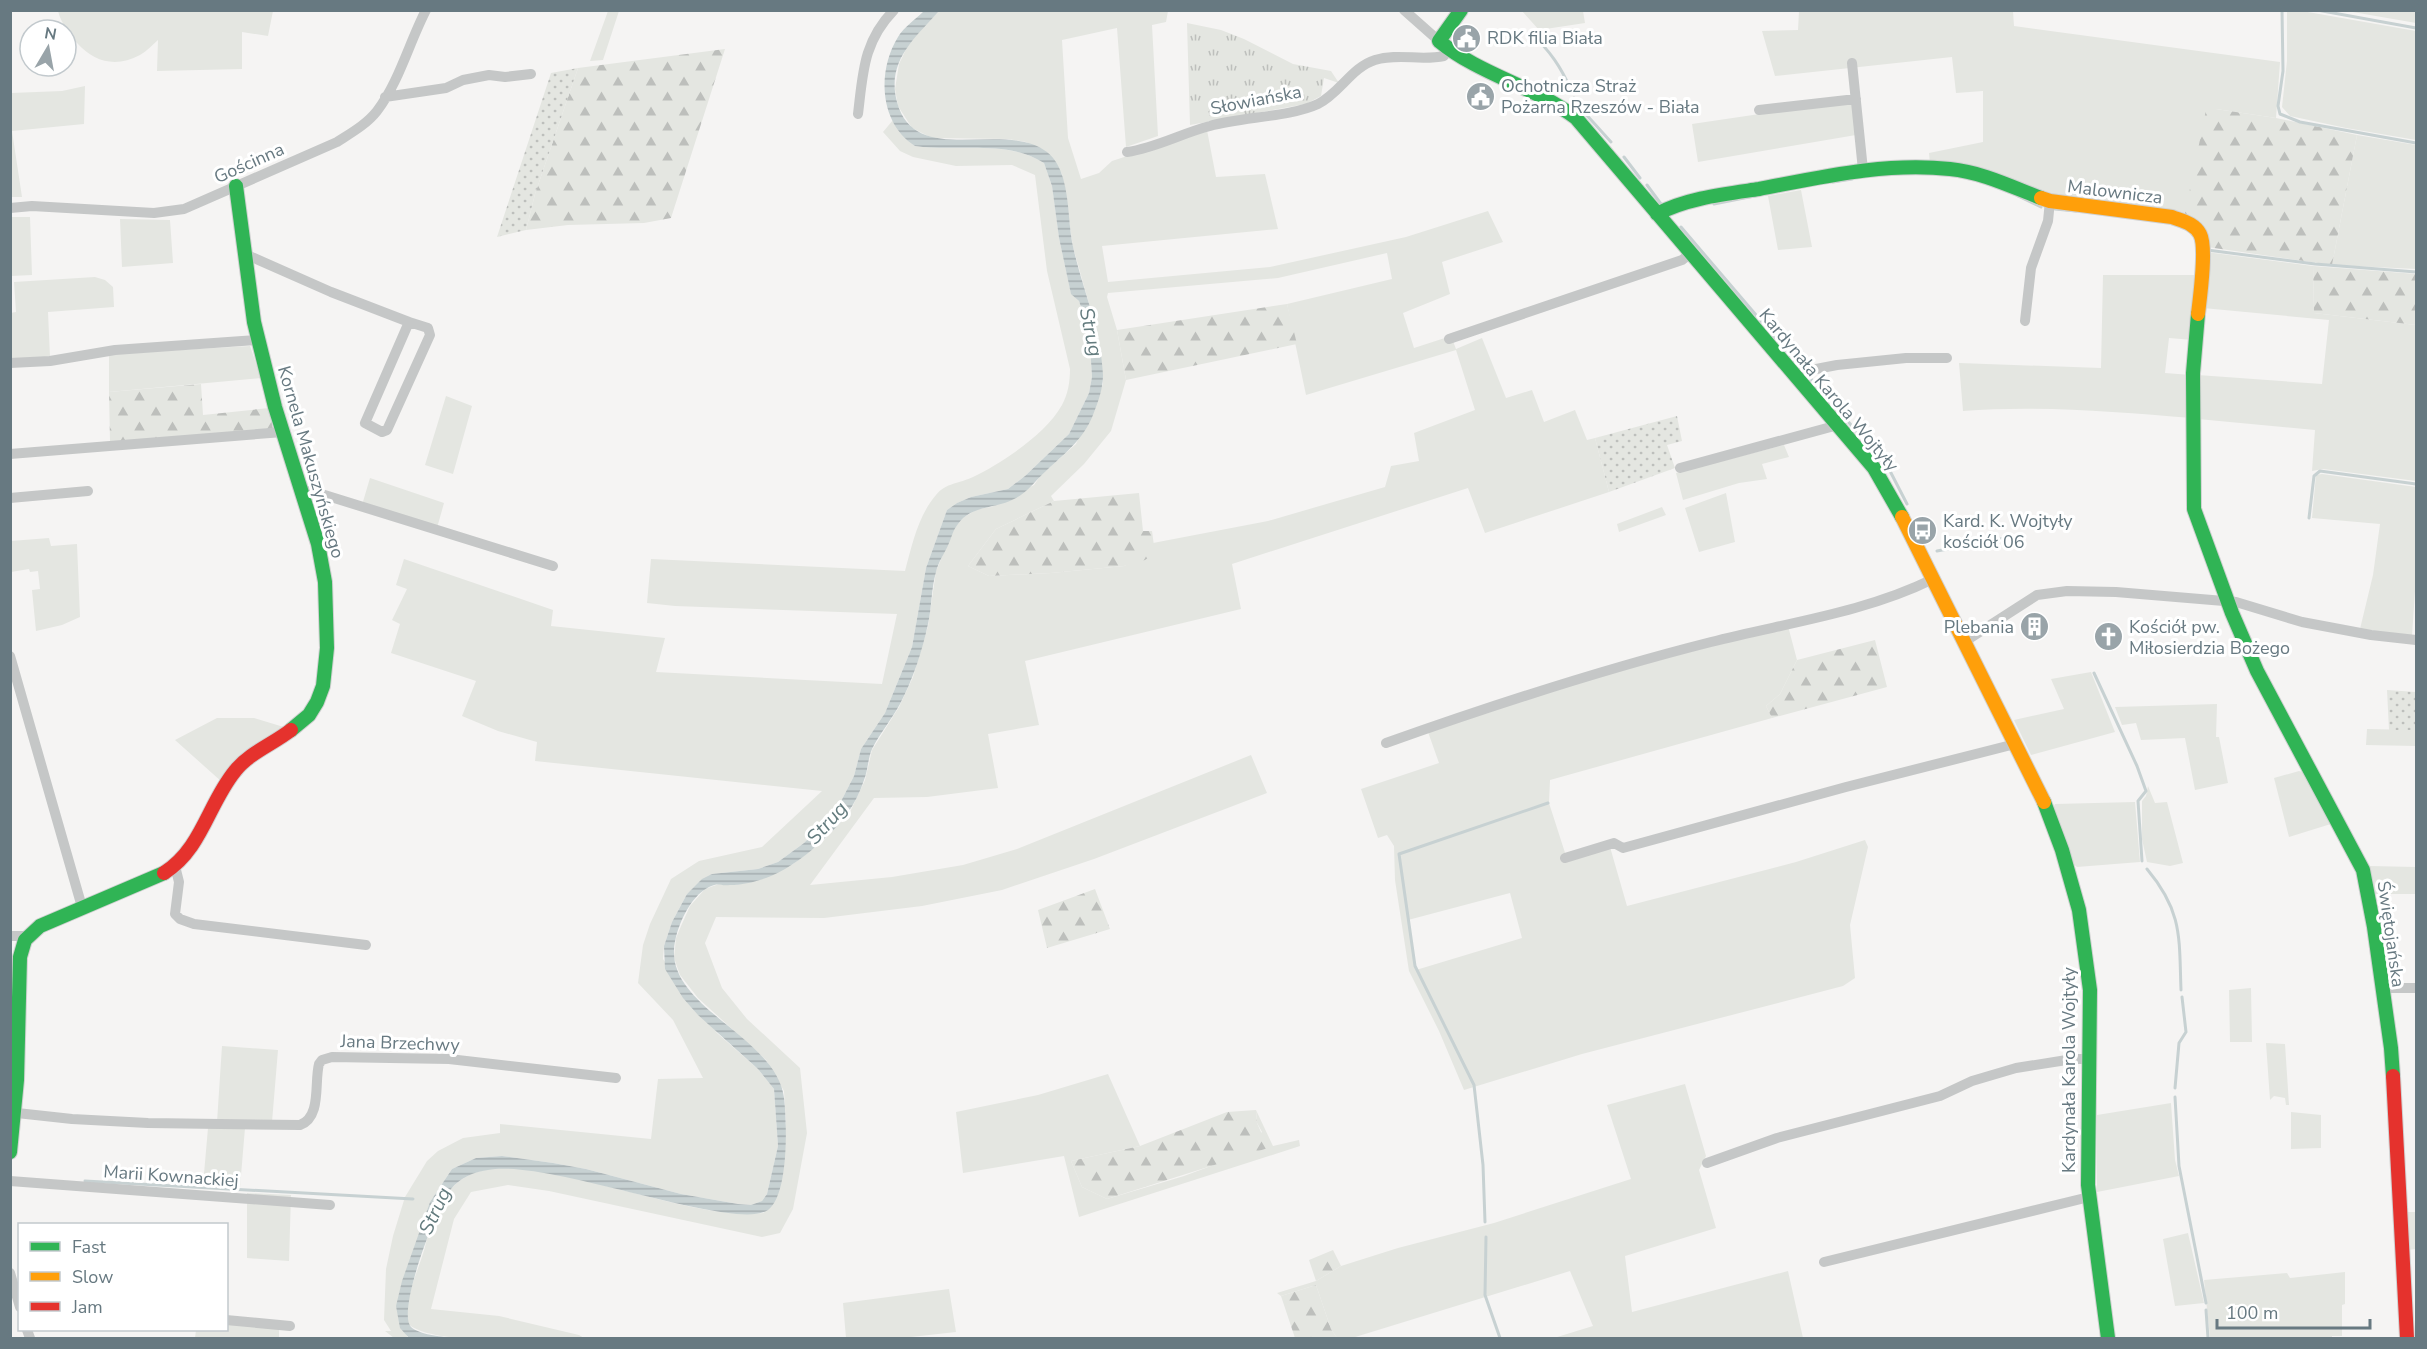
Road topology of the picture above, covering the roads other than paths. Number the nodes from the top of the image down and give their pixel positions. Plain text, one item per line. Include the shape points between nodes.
1 (426, 10) edge
2 (894, 10) edge
3 (1404, 10) edge
4 (1461, 10) edge
5 (1443, 46) junction
6 (1852, 63) dead end
7 (531, 74) dead end
8 (386, 97) junction
9 (1856, 99) junction
10 (1759, 110) dead end
11 (858, 114) dead end
12 (1127, 152) dead end
13 (1863, 170) junction
14 (236, 186) junction
15 (2050, 201) junction
16 (10, 208) edge
17 (1657, 214) junction
18 (1691, 253) junction
19 (245, 254) junction
20 (2025, 321) dead end
21 (409, 322) junction
22 (1449, 339) dead end
23 (257, 340) junction
24 (1947, 358) dead end
25 (10, 363) edge
26 (1799, 380) junction
27 (1838, 425) junction
28 (283, 432) junction
29 (10, 454) edge
30 (1680, 468) dead end
31 (301, 490) junction
32 (88, 491) dead end
33 (10, 498) edge
34 (553, 566) dead end
35 (1933, 579) junction
36 (2228, 601) junction
37 (2416, 640) edge
38 (1964, 642) junction
39 (10, 656) edge
40 (1386, 743) dead end
41 (2015, 744) junction
42 (1565, 858) dead end
43 (175, 866) junction
44 (82, 907) junction
45 (10, 936) edge
46 (26, 936) junction
47 (366, 945) dead end
48 (2381, 988) junction
49 (2416, 988) edge
50 (2090, 1059) junction
51 (616, 1078) dead end
52 (17, 1113) junction
53 (10, 1152) edge
54 (1707, 1163) dead end
55 (10, 1181) edge
56 (2090, 1197) junction
57 (330, 1205) dead end
58 (1824, 1263) dead end
59 (10, 1273) edge
60 (18, 1301) edge
61 (228, 1320) edge
62 (290, 1326) dead end
63 (2108, 1338) edge
64 (2407, 1338) edge

1 - 8 street, Gościnna
2 - 11 street via 870,43 863,66
3 - 5 street, Kardynała Karola Wojtyły
4 - 5 street
5 - 12 street, Słowiańska via 1444,56 1435,58 1373,60 1326,99 1307,108 1210,126
5 - 17 street, Kardynała Karola Wojtyły via 1474,66 1544,95 1566,110
6 - 9 street
7 - 8 street via 489,75 446,88
8 - 14 street, Gościnna via 367,122 337,142
9 - 10 street
9 - 13 street
13 - 15 street, Malownicza via 1951,169 1994,179
13 - 17 street, Malownicza via 1717,196 1672,206
14 - 16 street, Gościnna via 198,204 154,213
14 - 19 street, Kornela Makuszyńskiego
15 - 20 street via 2048,220 2031,268
15 - 36 street, Malownicza via 2172,217 2190,224 2201,235 2203,259 2193,373 2193,505
17 - 18 street, Kardynała Karola Wojtyły
18 - 22 street via 1670,264
18 - 26 street, Kardynała Karola Wojtyły
19 - 21 street
19 - 23 street, Kornela Makuszyńskiego
21 - 21 street via 365,423 382,432 387,430 430,335 428,328
23 - 25 street via 115,350
23 - 28 street, Kornela Makuszyńskiego
24 - 26 street via 1837,364 1811,370
26 - 27 street, Kardynała Karola Wojtyły
27 - 30 street
27 - 35 street, Kardynała Karola Wojtyły via 1879,476
28 - 29 street
28 - 31 street, Kornela Makuszyńskiego
31 - 34 street
31 - 43 street, Kornela Makuszyńskiego via 318,545 325,593 326,671 319,701 301,724 236,770 202,834
32 - 33 street
35 - 38 street, Kardynała Karola Wojtyły
35 - 40 street via 1908,591 1842,611 1600,671
36 - 37 street via 2302,622
36 - 38 street via 2116,592 2046,593 2030,599
36 - 48 street, Świętojańska via 2257,671 2360,861 2374,927
38 - 41 street, Kardynała Karola Wojtyły
39 - 44 street
41 - 42 street via 1623,848 1614,843
41 - 50 street, Kardynała Karola Wojtyły via 2054,827 2079,910 2090,990
43 - 44 street, Kornela Makuszyńskiego via 153,879
43 - 47 street via 179,882 175,914 180,919 194,924
44 - 46 street, Kornela Makuszyńskiego
45 - 46 street
46 - 52 street via 20,961
48 - 49 street
48 - 64 street, Świętojańska via 2391,1048
50 - 54 street via 2016,1068 1972,1081 1940,1096 1777,1138
50 - 56 street, Kardynała Karola Wojtyły
51 - 52 street, Jana Brzechwy via 449,1059 332,1057 319,1064 312,1113 300,1125 158,1124
52 - 53 street
55 - 57 street, Marii Kownackiej
56 - 58 street
56 - 63 street, Kardynała Karola Wojtyły
59 - 60 street
61 - 62 street

